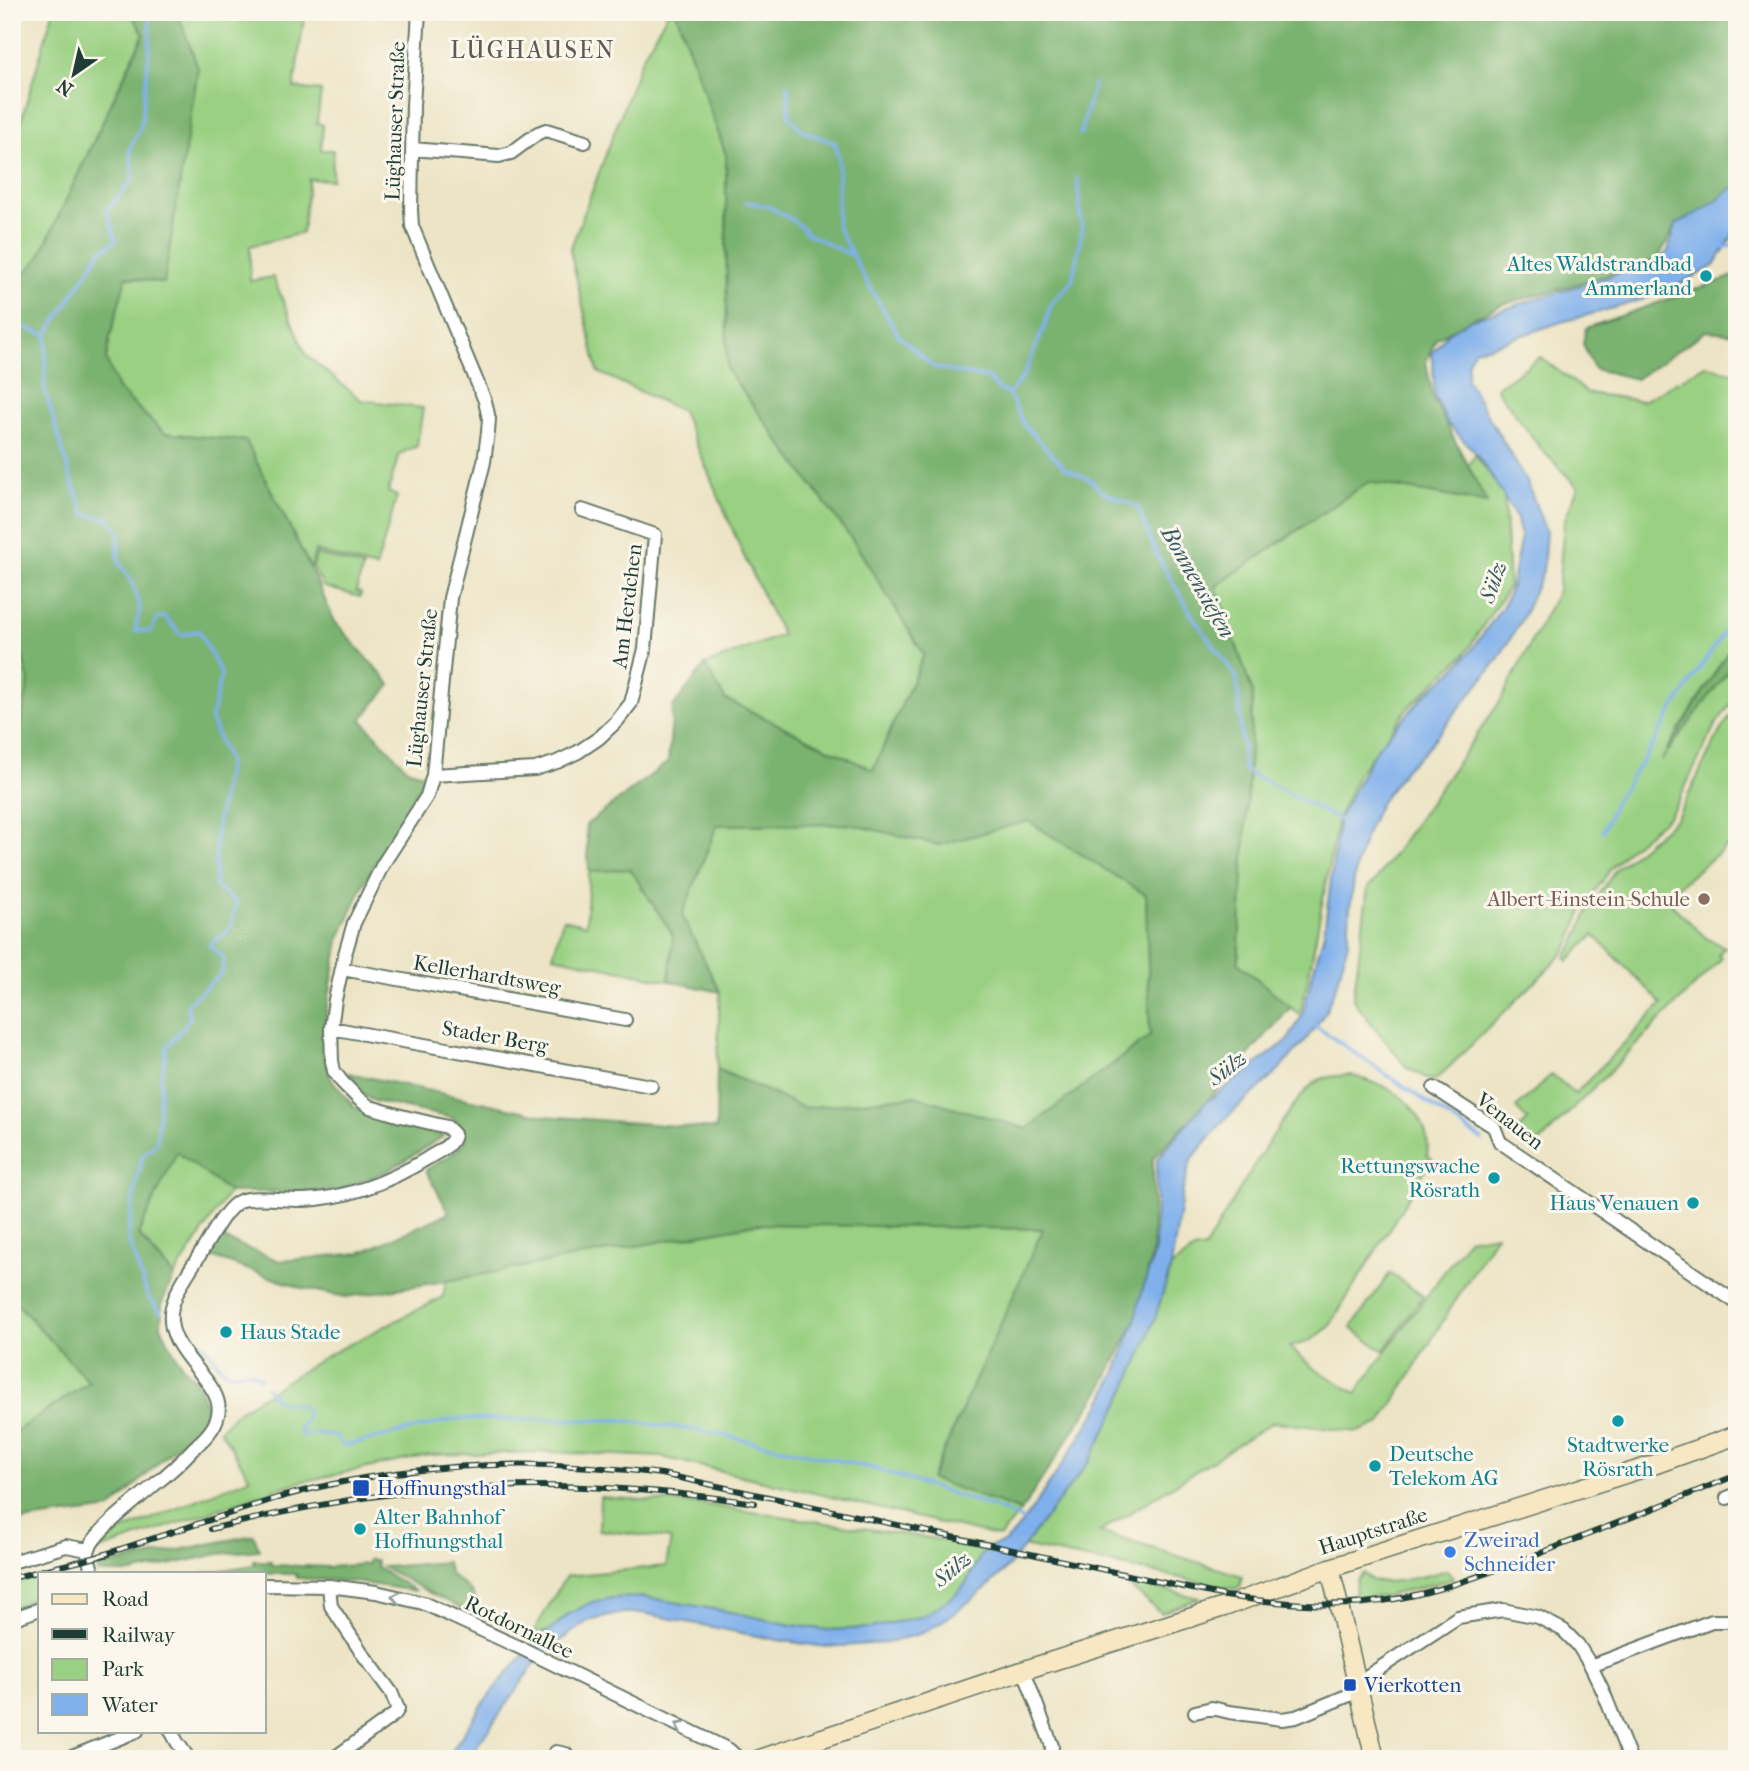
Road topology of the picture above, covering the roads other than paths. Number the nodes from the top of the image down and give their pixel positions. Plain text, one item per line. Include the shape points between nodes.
1 (419, 12) edge
2 (585, 142) dead end
3 (412, 149) junction
4 (582, 510) dead end
5 (433, 775) junction
6 (342, 969) junction
7 (625, 1020) dead end
8 (331, 1028) junction
9 (652, 1086) dead end
10 (1434, 1088) dead end
11 (1737, 1303) edge
12 (1737, 1435) edge
13 (88, 1550) junction
14 (12, 1562) edge
15 (1330, 1568) junction
16 (93, 1572) edge
17 (266, 1585) edge
18 (329, 1586) junction
19 (38, 1610) edge
20 (12, 1619) edge
21 (1737, 1621) edge
22 (1591, 1666) junction
23 (1024, 1671) junction
24 (1358, 1687) junction
25 (1195, 1712) dead end
26 (134, 1732) edge
27 (171, 1732) edge
28 (67, 1759) edge
29 (189, 1759) edge
30 (333, 1759) edge
31 (550, 1759) edge
32 (570, 1759) edge
33 (739, 1759) edge
34 (760, 1759) edge
35 (1051, 1759) edge
36 (1375, 1759) edge
37 (1630, 1759) edge

1 - 3 street, Lüghauser Straße
2 - 3 street via 546,130 499,156
3 - 5 street, Lüghauser Straße via 412,226 489,419 484,461 450,598
4 - 5 street, Am Herdchen via 655,535 645,649 631,703 598,738 558,762 535,769
5 - 6 street, Lüghauser Straße via 427,796 372,884 354,923
6 - 7 street, Kellerhardtsweg
6 - 8 street, Lüghauser Straße
8 - 9 street, Stader Berg
8 - 13 street, Lüghauser Straße via 334,1071 360,1100 370,1107 447,1127 454,1139 420,1163 348,1193 300,1201 244,1199 235,1204 179,1289 171,1315 178,1346 217,1400 215,1423 187,1456 99,1534
10 - 11 street, Venauen via 1494,1127 1500,1142
12 - 15 main road, Hauptstraße
13 - 14 street via 66,1546
13 - 16 street
15 - 23 main road, Hauptstraße
15 - 24 main road
17 - 18 street, Rotdornallee
18 - 30 street via 331,1606 398,1709
33 -> 18 street, Rotdornallee via 729,1750 423,1603
19 - 20 street
21 - 22 street via 1712,1621
22 - 24 street via 1563,1630 1538,1617 1503,1610 1458,1617
22 - 37 street
23 - 34 main road, Hauptstraße
23 - 35 street via 1052,1746
24 - 25 street via 1296,1717 1212,1708
24 - 36 main road
26 - 28 street
27 - 29 street
31 - 32 street via 556,1752

